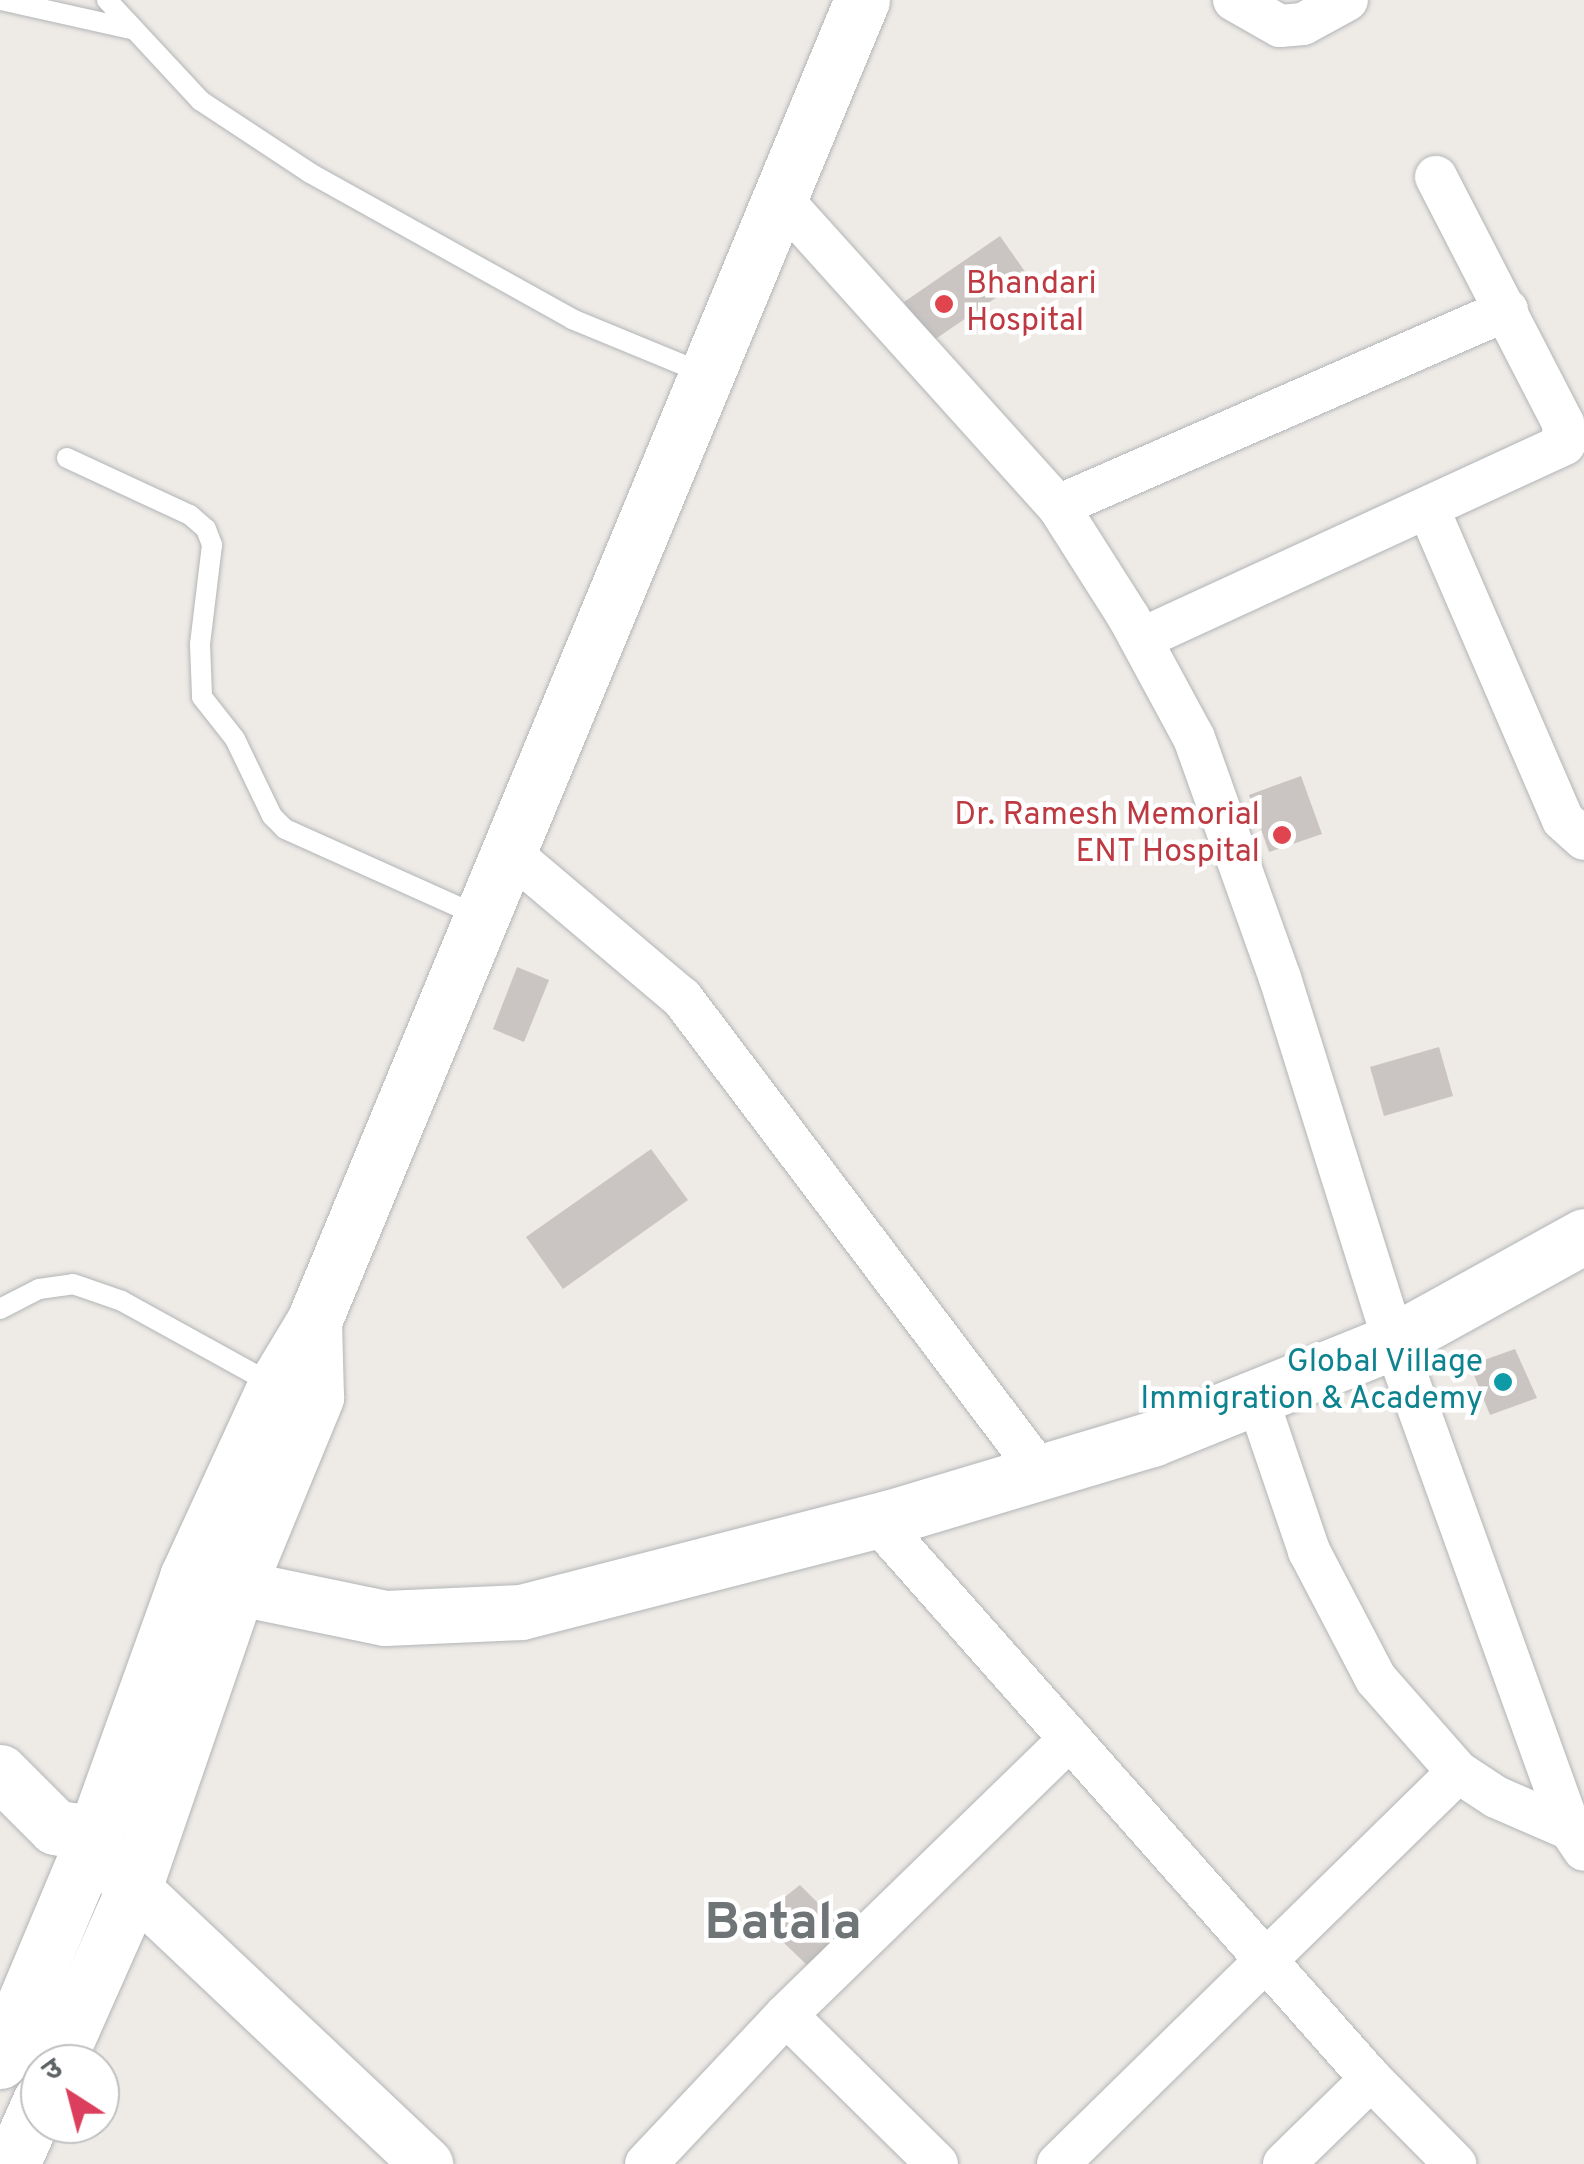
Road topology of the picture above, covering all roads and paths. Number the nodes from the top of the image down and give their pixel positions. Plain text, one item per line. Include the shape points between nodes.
1 (1, 0) edge
2 (107, 0) edge
3 (862, 0) edge
4 (1234, 0) edge
5 (1347, 0) edge
6 (131, 29) junction
7 (1436, 177) dead end
8 (783, 201) junction
9 (1506, 310) junction
10 (710, 376) junction
11 (67, 458) dead end
12 (1058, 506) junction
13 (1428, 508) junction
14 (1141, 639) junction
15 (1584, 839) edge
16 (522, 863) dead end
17 (483, 918) junction
18 (1584, 1236) edge
19 (0, 1308) edge
20 (314, 1320) junction
21 (1394, 1340) junction
22 (275, 1386) junction
23 (1257, 1398) junction
24 (1041, 1472) junction
25 (876, 1521) junction
26 (212, 1583) junction
27 (1070, 1739) junction
28 (0, 1772) edge
29 (1458, 1772) junction
30 (1577, 1840) edge
31 (76, 1848) junction
32 (129, 1901) junction
33 (1266, 1960) junction
34 (786, 2015) junction
35 (65, 2044) edge
36 (0, 2060) edge
37 (1371, 2079) junction
38 (388, 2164) edge
39 (427, 2164) edge
40 (646, 2164) edge
41 (937, 2164) edge
42 (1058, 2164) edge
43 (1284, 2164) edge
44 (1456, 2164) edge

1 - 6 lane
2 - 6 lane
3 - 8 main road
4 - 5 street via 1280,26 1302,24
6 - 10 lane via 201,101 310,173 572,319
7 - 9 street
8 - 10 main road
8 - 12 street
9 - 12 street
9 - 13 street via 1563,423 1564,444
10 - 17 main road
11 - 17 lane via 190,515 206,530 212,545 200,644 202,697 236,739 272,816 285,829
12 - 14 street
13 - 14 street
13 - 15 street via 1563,820
14 - 21 street via 1194,738 1280,978
16 - 24 street via 682,998
17 - 20 main road
18 - 21 main road
19 - 22 lane via 39,1289 72,1284 122,1301
20 - 22 main road
20 - 26 main road via 316,1397
21 - 23 main road
21 - 30 street
22 - 26 main road
23 - 24 main road
23 - 29 street via 1308,1551 1340,1618 1376,1679
24 - 25 main road
25 - 26 main road via 521,1612 385,1618
25 - 27 street
26 - 31 main road
26 - 32 main road
27 - 33 street
27 - 34 street
28 - 31 main road
29 - 30 street
29 - 33 street
31 - 32 main road
31 - 36 main road
32 - 35 main road
32 - 38 street
32 - 39 street
33 - 37 street
33 - 42 street
34 - 40 street
34 - 41 street
37 - 43 street
37 - 44 street

